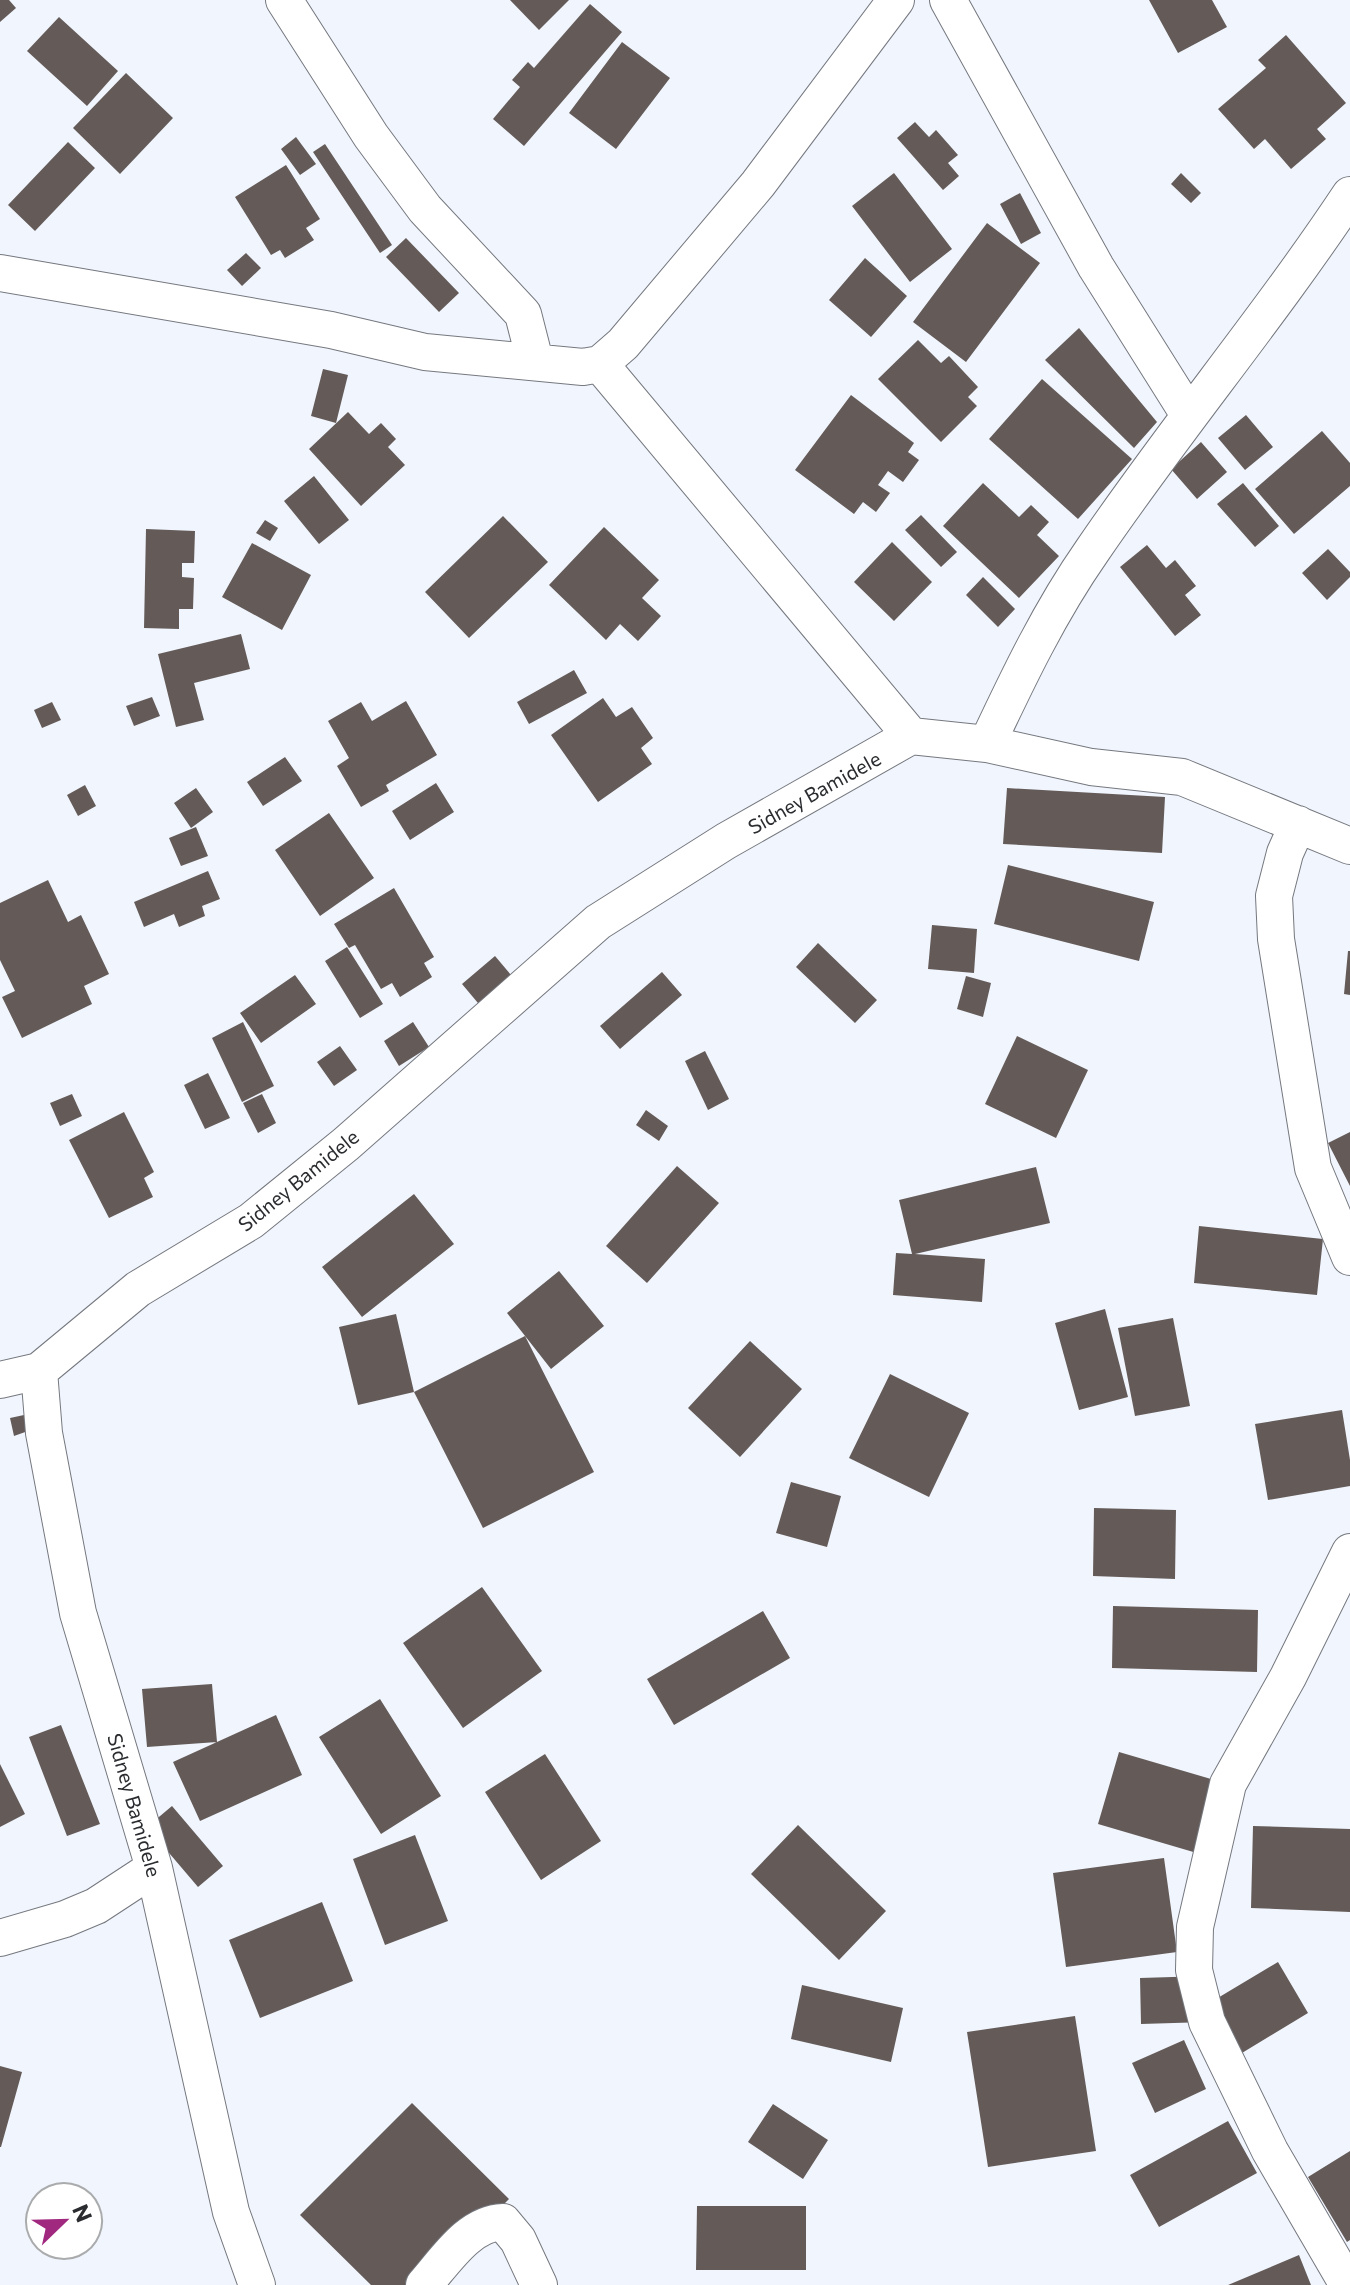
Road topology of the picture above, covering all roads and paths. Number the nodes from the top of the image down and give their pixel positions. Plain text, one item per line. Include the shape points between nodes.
1 (284, 0) edge
2 (896, 0) edge
3 (948, 0) edge
4 (1350, 195) edge
5 (0, 273) edge
6 (535, 361) junction
7 (600, 364) junction
8 (1189, 415) junction
9 (911, 736) junction
10 (987, 744) junction
11 (1298, 824) junction
12 (1350, 846) edge
13 (1350, 1257) edge
14 (39, 1371) junction
15 (0, 1380) edge
16 (1350, 1552) edge
17 (154, 1868) junction
18 (0, 1938) edge
19 (257, 2285) edge
20 (424, 2285) edge
21 (539, 2285) edge
22 (1348, 2285) edge

1 - 6 street via 425,209 523,314
2 - 7 street via 758,184 623,344
3 - 8 street via 1096,267
4 - 8 street via 1238,356
5 - 6 street via 331,330 425,352
6 - 7 street
7 - 9 street
8 - 10 street via 1090,553 1020,671
9 - 10 street
9 - 14 street, Sidney Bamidele via 726,841 598,922 263,1211 138,1289
10 - 11 street via 1091,767 1182,777
11 - 12 street
11 - 13 street via 1274,896 1276,939 1313,1168
14 - 15 street
14 - 17 street, Sidney Bamidele via 44,1433 78,1613
16 - 22 street via 1228,1784 1195,1927 1194,1970 1207,2022 1263,2137
17 - 18 street via 85,1910
17 - 19 street, Sidney Bamidele via 231,2212
20 - 21 street via 487,2222 503,2222 518,2240

